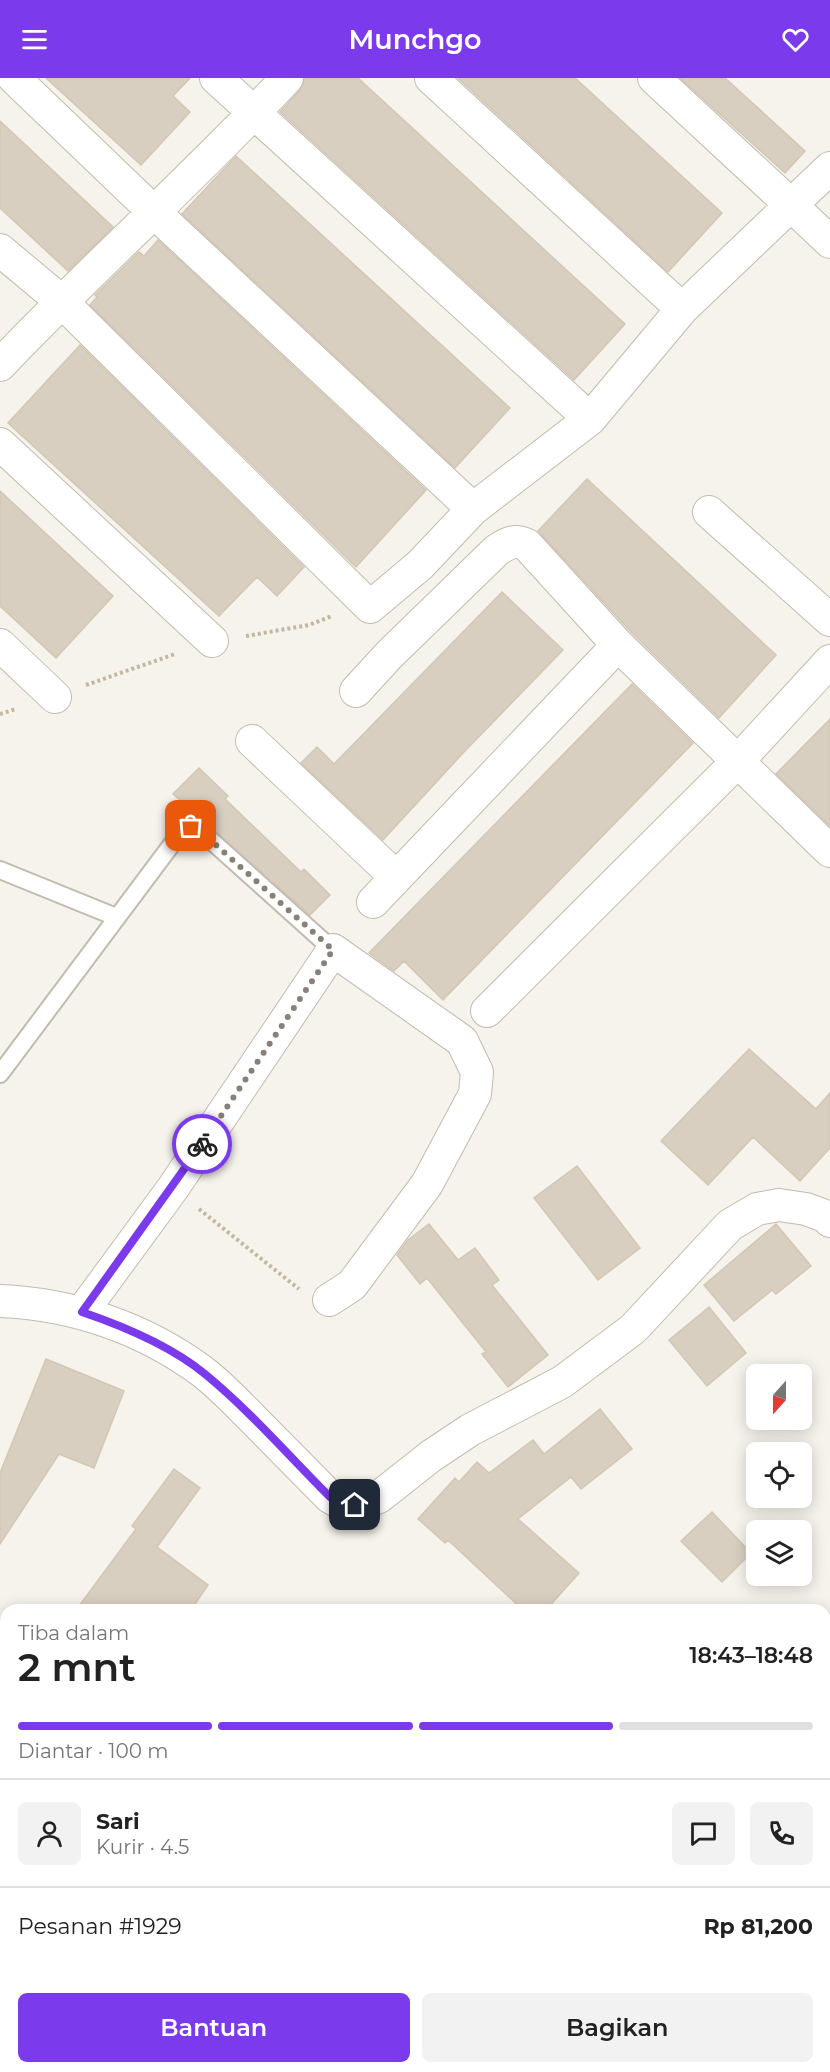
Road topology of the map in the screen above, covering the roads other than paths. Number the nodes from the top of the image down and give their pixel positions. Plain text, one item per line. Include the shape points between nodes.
1 (14, 78) edge
2 (216, 78) edge
3 (287, 78) edge
4 (431, 78) edge
5 (654, 78) edge
6 (254, 113) junction
7 (830, 168) edge
8 (791, 205) junction
9 (155, 213) junction
10 (830, 242) edge
11 (0, 250) edge
12 (61, 301) junction
13 (682, 309) junction
14 (0, 365) edge
15 (590, 419) junction
16 (0, 444) edge
17 (473, 509) junction
18 (709, 512) dead end
19 (830, 620) edge
20 (212, 641) dead end
21 (0, 645) edge
22 (618, 645) junction
23 (830, 661) edge
24 (356, 691) dead end
25 (55, 697) dead end
26 (252, 741) dead end
27 (738, 761) junction
28 (830, 851) edge
29 (0, 870) edge
30 (396, 877) junction
31 (373, 902) dead end
32 (116, 916) junction
33 (333, 950) junction
34 (487, 1011) dead end
35 (0, 1074) edge
36 (830, 1221) edge
37 (329, 1300) road end
38 (0, 1301) edge
39 (82, 1312) junction

1 - 9 street
2 - 6 street
3 - 6 street
4 - 13 street
5 - 8 street
6 - 9 street
6 - 15 street
7 - 8 street
8 - 10 street
8 - 13 street
9 - 12 street
9 - 17 street
11 - 12 street
12 - 14 street
12 - 17 street via 370,607 420,565
13 - 15 street
15 - 17 street
16 - 20 street
18 - 19 street
21 - 25 street
22 - 24 street via 527,545 509,542
22 - 27 street
22 - 30 street
23 - 27 street
26 - 30 street
27 - 28 street
27 - 34 street
29 - 32 lane
30 - 31 street
32 - 33 lane via 177,834 191,826
32 - 35 lane
33 - 37 street via 462,1041 477,1072 475,1094 427,1184 352,1285
33 - 39 street via 172,1188
36 - 39 street via 806,1209 779,1205 757,1209 730,1225 633,1329 562,1382 470,1430 380,1497 355,1505 342,1504 330,1497 204,1372 129,1330
38 - 39 street via 34,1302

